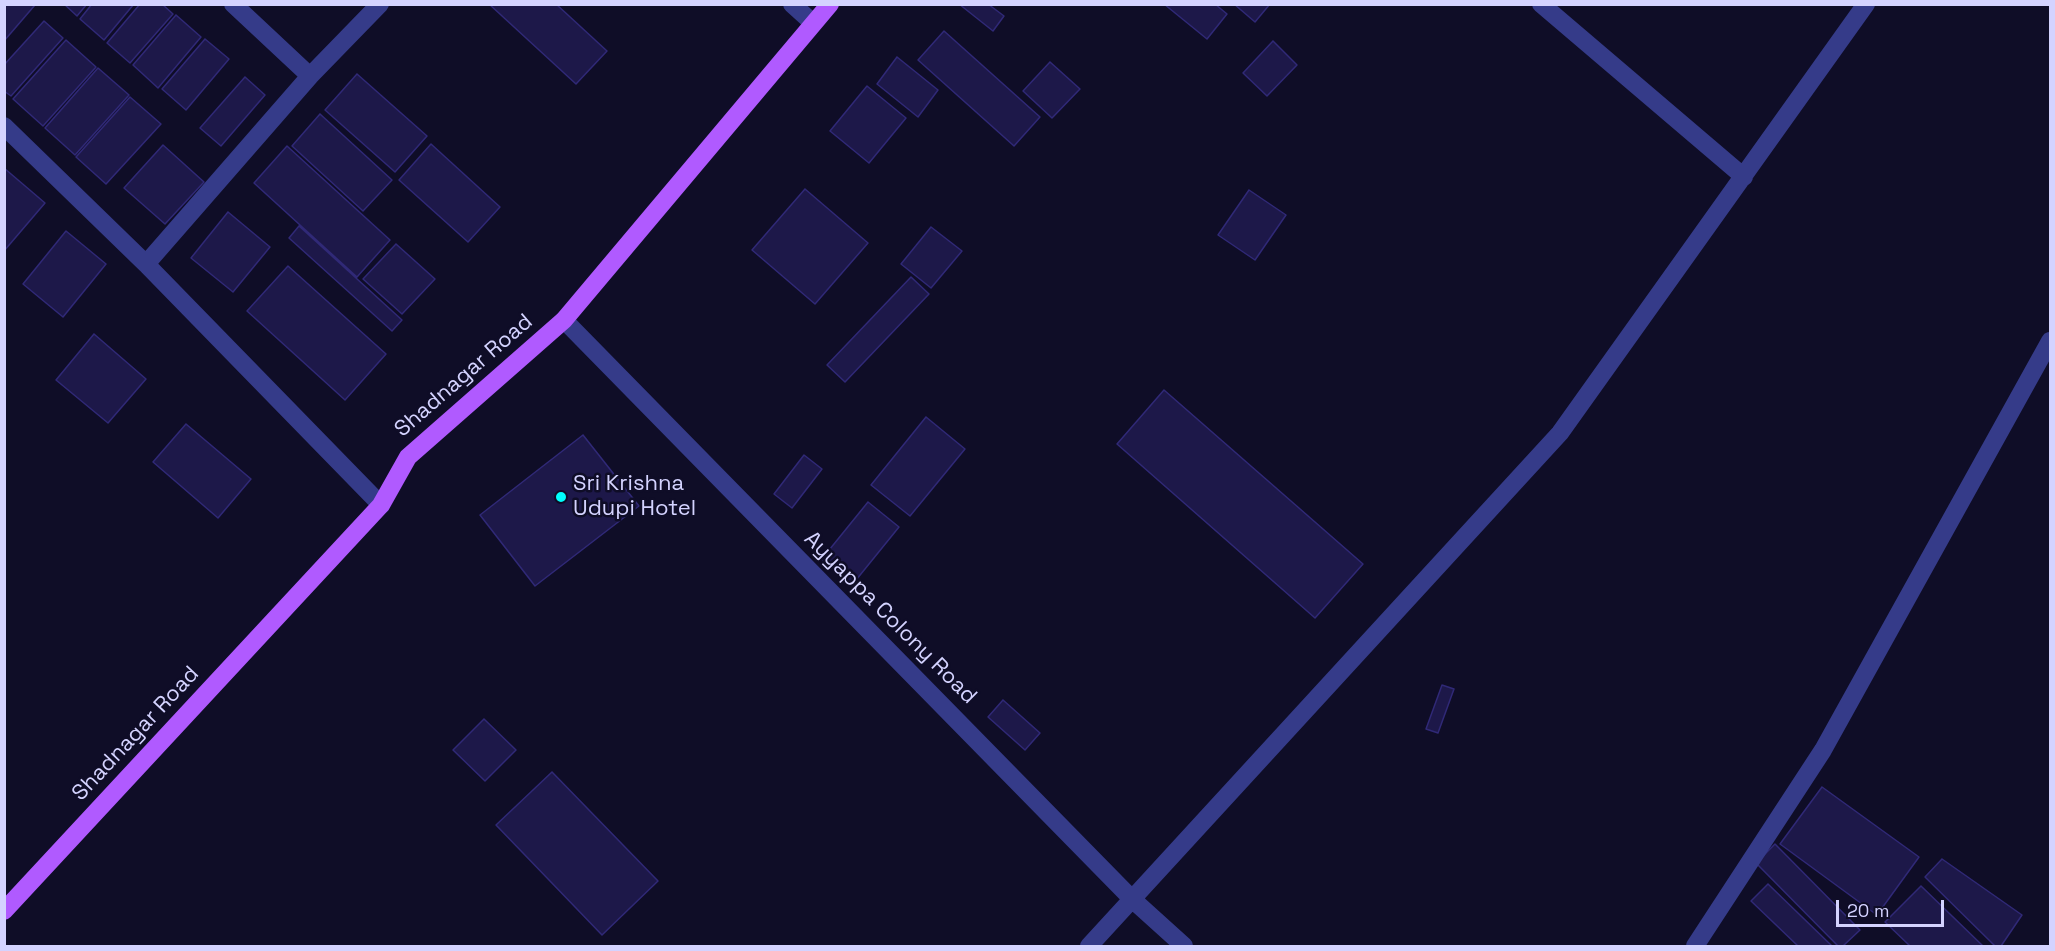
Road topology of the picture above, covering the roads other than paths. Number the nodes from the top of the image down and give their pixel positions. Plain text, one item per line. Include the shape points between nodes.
1 (233, 4) edge
2 (380, 4) edge
3 (792, 4) edge
4 (830, 4) edge
5 (1541, 4) edge
6 (1866, 4) edge
7 (813, 23) junction
8 (310, 76) junction
9 (4, 126) edge
10 (1744, 177) junction
11 (146, 264) junction
12 (564, 320) junction
13 (2050, 345) edge
14 (381, 505) junction
15 (1132, 899) junction
16 (4, 911) edge
17 (1089, 946) edge
18 (1184, 946) edge
19 (1695, 946) edge

1 - 8 street
2 - 8 street
3 - 7 street
4 - 7 main road, Shadnagar Road
5 - 10 street
6 - 10 street
7 - 12 main road, Shadnagar Road
8 - 11 street
9 - 11 street
10 - 15 street via 1560,433
11 - 14 street
12 - 14 main road, Shadnagar Road via 408,457
12 - 15 street, Ayyappa Colony Road
13 - 19 street via 1823,750
14 - 16 main road, Shadnagar Road
15 - 17 street
15 - 18 street, Ayyappa Colony Road

